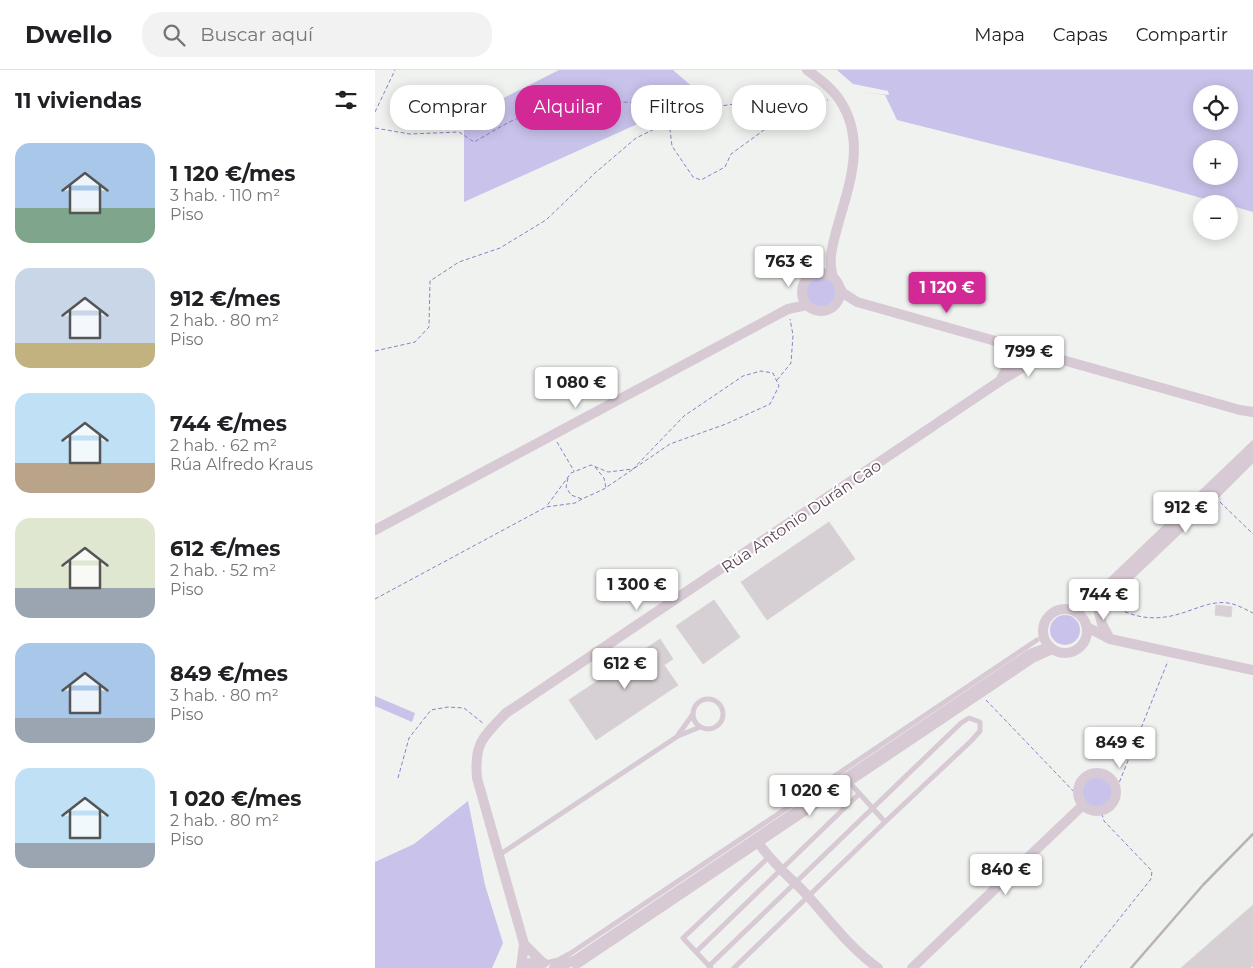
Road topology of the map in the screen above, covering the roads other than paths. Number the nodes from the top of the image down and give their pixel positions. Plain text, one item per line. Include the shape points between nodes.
1 (807, 70) edge
2 (831, 255) junction
3 (819, 272) junction
4 (833, 277) junction
5 (840, 288) junction
6 (801, 292) junction
7 (857, 302) junction
8 (835, 304) junction
9 (807, 305) junction
10 (788, 309) junction
11 (1000, 342) junction
12 (1029, 351) junction
13 (1044, 355) junction
14 (1012, 368) junction
15 (1240, 410) junction
16 (1253, 412) edge
17 (1253, 419) edge
18 (1253, 443) edge
19 (1253, 452) edge
20 (1253, 460) edge
21 (375, 530) edge
22 (1104, 599) junction
23 (1079, 609) junction
24 (1098, 609) junction
25 (1086, 624) junction
26 (1043, 629) junction
27 (1110, 639) junction
28 (1037, 640) junction
29 (1083, 645) junction
30 (1051, 649) junction
31 (1030, 654) junction
32 (1253, 670) edge
33 (693, 714) junction
34 (700, 727) junction
35 (678, 736) junction
36 (851, 784) junction
37 (859, 794) junction
38 (1081, 800) junction
39 (873, 808) junction
40 (885, 822) junction
41 (760, 845) junction
42 (498, 855) junction
43 (769, 857) junction
44 (781, 870) junction
45 (795, 883) junction
46 (808, 897) junction
47 (524, 944) junction
48 (696, 952) junction
49 (549, 965) edge
50 (574, 966) edge
51 (710, 967) edge
52 (521, 968) edge
53 (734, 968) edge
54 (878, 968) edge
55 (913, 968) edge

1 - 2 street via 838,98 853,132 853,172
2 - 3 street
2 - 4 street
3 - 4 street
3 - 6 street via 809,277
4 - 5 street
5 - 7 street
5 - 8 street
6 - 9 street
6 - 10 street
7 - 8 street
7 - 11 street
8 - 9 street via 818,311
9 - 10 street
10 - 21 street
11 - 12 street
11 - 14 street
12 - 13 street
12 - 14 street, Rúa Antonio Durán Cao
13 - 14 street, Rúa Antonio Durán Cao
13 - 15 street
14 - 42 street, Rúa Antonio Durán Cao via 1000,381 506,713 487,732 476,752 477,778
15 - 16 street
15 - 17 street
18 - 23 lane
19 - 22 street
20 - 22 lane
22 - 23 street
22 - 24 street
23 - 25 street
23 - 26 street via 1052,613
24 - 25 street
24 - 27 street
25 - 27 street
25 - 29 street
26 - 28 street
26 - 30 street via 1045,642
27 - 29 street
27 - 32 street
28 - 31 street
28 - 49 lane via 571,954
29 - 30 street via 1072,653
30 - 31 street
30 - 36 lane
31 - 50 street
33 - 34 lane
33 - 34 lane via 696,704 704,699 713,699 722,707 718,725 708,729
33 - 35 lane
34 - 35 lane
35 - 42 lane
36 - 37 lane
36 - 41 lane
37 - 39 lane
37 - 44 lane
38 - 38 street via 1079,784 1087,775 1105,773 1115,782 1117,796 1106,809 1094,811
38 - 55 street
39 - 40 lane
39 - 40 lane via 961,723 969,718 980,722 980,731 971,741
39 - 45 lane
40 - 46 lane
41 - 43 street
41 - 50 lane
42 - 47 street, Rúa Antonio Durán Cao
43 - 44 street
43 - 48 lane via 683,938
44 - 45 street
44 - 48 lane
45 - 46 street
45 - 51 lane
46 - 53 lane
46 - 54 street
47 - 49 street, Rúa Antonio Durán Cao
47 - 52 street, Rúa Antonio Durán Cao
48 - 51 lane
49 - 50 street
49 - 52 street via 530,963

